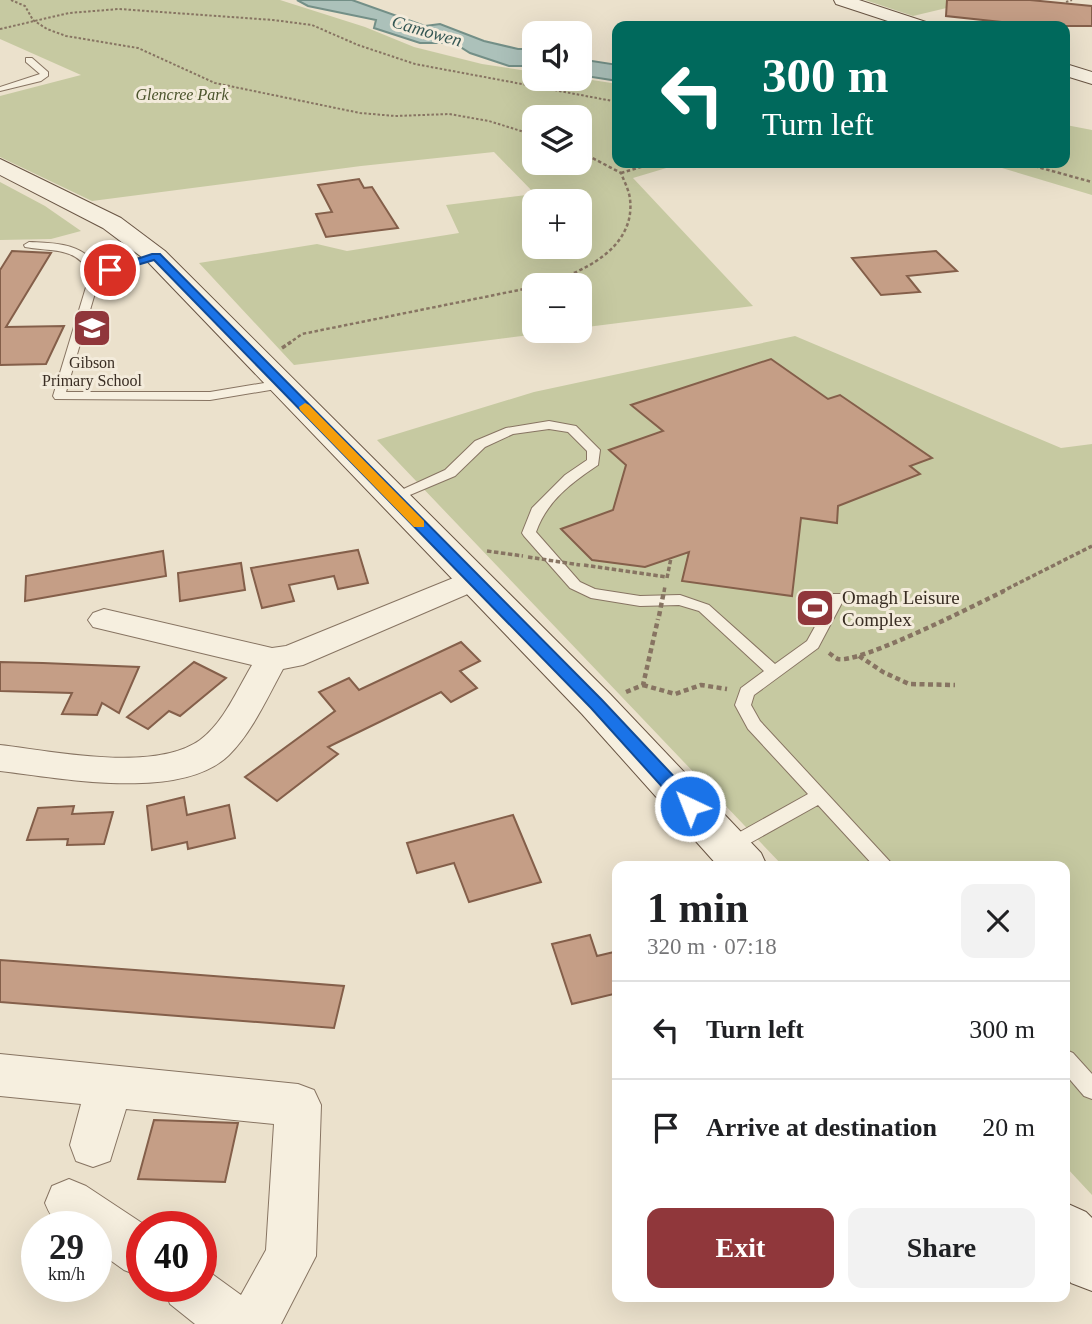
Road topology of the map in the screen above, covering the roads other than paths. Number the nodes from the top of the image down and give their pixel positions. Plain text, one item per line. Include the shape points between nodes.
1 (842, 0) edge
2 (905, 21) edge
3 (29, 60) dead end
4 (1070, 71) edge
5 (1092, 78) edge
6 (1, 87) edge
7 (0, 166) edge
8 (29, 245) dead end
9 (156, 256) junction
10 (95, 274) junction
11 (282, 384) junction
12 (393, 497) junction
13 (473, 580) junction
14 (838, 597) dead end
15 (104, 620) dead end
16 (272, 659) junction
17 (776, 673) junction
18 (0, 758) edge
19 (820, 796) junction
20 (736, 857) edge
21 (880, 861) edge
22 (1070, 1064) edge
23 (0, 1075) edge
24 (109, 1086) junction
25 (1092, 1089) edge
26 (93, 1144) dead end
27 (69, 1203) dead end
28 (1070, 1237) edge
29 (126, 1241) edge
30 (1092, 1262) edge
31 (209, 1302) edge
32 (237, 1324) edge
33 (253, 1324) edge

1 - 2 street
3 - 6 lane via 45,74
4 - 5 street
7 - 9 street via 112,223
8 - 10 lane via 73,249 92,263
9 - 10 lane
9 - 11 street
10 - 11 lane via 59,396 209,396
11 - 12 street
12 - 13 street
12 - 17 lane via 450,473 480,444 510,431 549,425 572,429 594,450 593,462 537,510 529,533 575,585 591,593 640,601 680,600 704,608
13 - 16 street via 291,657
13 - 20 street via 596,704
14 - 17 lane via 813,644
15 - 16 street
16 - 18 street via 227,734 212,751 187,762 135,771
17 - 19 lane via 747,692 743,705 754,725
19 - 20 lane
19 - 21 lane
22 - 25 lane
23 - 24 street
24 - 26 street
24 - 33 street via 298,1105 291,1256
27 - 29 street
28 - 30 street
31 - 32 street

